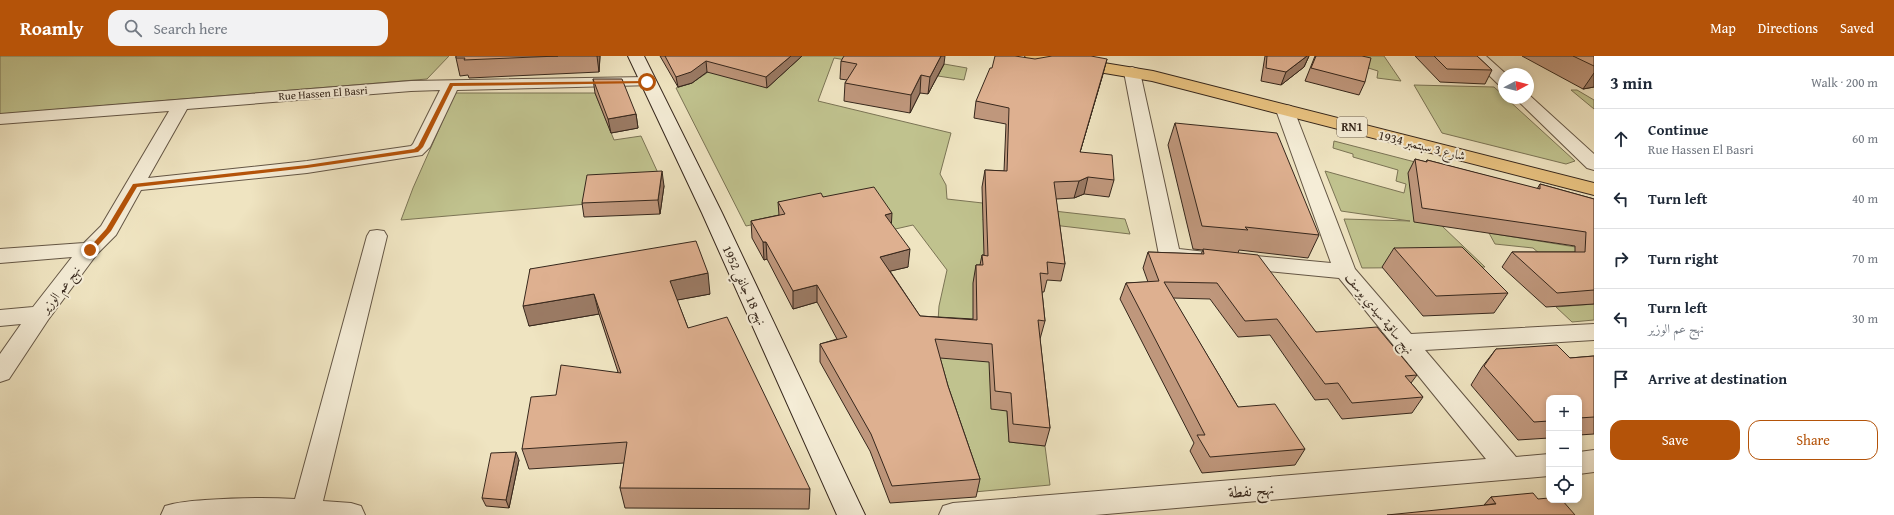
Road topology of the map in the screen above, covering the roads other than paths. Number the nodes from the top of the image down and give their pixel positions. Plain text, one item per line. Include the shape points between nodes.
1 (636, 56) edge
2 (1033, 56) edge
3 (1072, 56) edge
4 (1477, 56) edge
5 (1110, 68) junction
6 (1132, 72) junction
7 (1498, 75) edge
8 (647, 82) junction
9 (452, 84) junction
10 (181, 104) junction
11 (1529, 104) edge
12 (1285, 110) junction
13 (0, 119) edge
14 (1594, 164) edge
15 (135, 185) junction
16 (1594, 189) edge
17 (377, 236) dead end
18 (90, 250) junction
19 (0, 256) edge
20 (1345, 271) junction
21 (40, 314) junction
22 (0, 318) edge
23 (1594, 332) edge
24 (1404, 343) junction
25 (0, 373) edge
26 (1594, 461) edge
27 (1582, 463) edge
28 (1546, 465) edge
29 (1510, 468) junction
30 (305, 513) edge
31 (175, 515) edge
32 (351, 515) edge
33 (851, 515) edge
34 (953, 515) edge

1 - 8 street, نهج 18 جانفي 1952
2 - 5 main road, شارع 3 سبتمبر 1934 / RN1
3 - 5 main road, شارع 3 سبتمبر 1934 / RN1
4 - 7 street
5 - 6 main road, شارع 3 سبتمبر 1934 / RN1
6 - 12 main road, شارع 3 سبتمبر 1934 / RN1
6 - 20 street via 1170,255
8 - 9 street, Rue Hassen El Basri
8 - 33 street, نهج 18 جانفي 1952 via 712,213
9 - 10 street, Rue Hassen El Basri
9 - 15 street via 420,147 416,150 307,167
10 - 13 street, Rue Hassen El Basri
10 - 15 street, نهج عم الوزير
11 - 14 street
12 - 16 main road, شارع 3 سبتمبر 1934 / RN1
12 - 20 street, نهج ساقية سيدي يوسف
15 - 18 street, نهج عم الوزير via 109,230
17 - 30 street
18 - 19 street
18 - 21 street, نهج عم الوزير
20 - 24 street, نهج ساقية سيدي يوسف
21 - 22 street
21 - 25 street, نهج عم الوزير
23 - 24 street
24 - 29 street, نهج ساقية سيدي يوسف
26 - 27 street
28 - 29 street, نهج نفطة
29 - 34 street, نهج نفطة
30 - 31 street via 269,509
30 - 32 street

